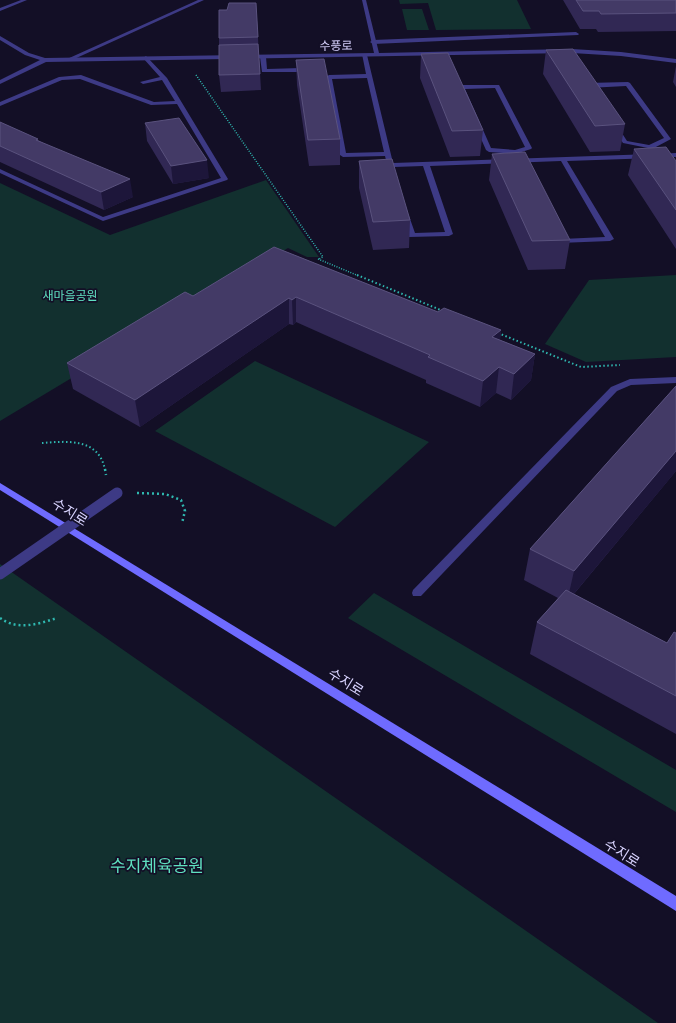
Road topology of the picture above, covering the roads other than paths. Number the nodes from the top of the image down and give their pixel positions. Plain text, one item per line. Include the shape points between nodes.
1 (23, 0) edge
2 (202, 0) edge
3 (364, 0) edge
4 (0, 10) edge
5 (576, 34) dead end
6 (0, 38) edge
7 (373, 42) junction
8 (364, 55) junction
9 (377, 55) junction
10 (263, 57) junction
11 (146, 58) junction
12 (70, 59) junction
13 (45, 60) junction
14 (676, 61) edge
15 (301, 70) edge
16 (369, 76) junction
17 (164, 78) junction
18 (0, 82) edge
19 (143, 82) dead end
20 (591, 91) edge
21 (179, 102) junction
22 (0, 104) edge
23 (612, 123) edge
24 (650, 147) junction
25 (515, 152) junction
26 (388, 154) junction
27 (676, 155) edge
28 (656, 156) junction
29 (562, 159) junction
30 (521, 163) junction
31 (426, 164) junction
32 (390, 165) junction
33 (664, 166) edge
34 (0, 171) edge
35 (394, 179) edge
36 (403, 207) edge
37 (556, 234) edge
38 (676, 380) edge
39 (0, 486) edge
40 (117, 493) road end
41 (0, 574) edge
42 (417, 593) dead end
43 (676, 904) edge

1 - 4 street
2 - 12 street
3 - 7 street
5 - 7 street
6 - 13 street, 수풍로 via 27,54
7 - 9 street
8 - 9 street, 수풍로
8 - 10 street, 수풍로
8 - 16 street
9 - 14 street, 수풍로 via 578,51
10 - 11 street, 수풍로
10 - 15 street via 264,71
11 - 12 street, 수풍로
11 - 17 street
12 - 13 street, 수풍로
13 - 18 street
16 - 26 street
16 - 26 street via 329,77 343,155
17 - 19 street
17 - 21 street
20 - 24 street via 587,85 628,84 668,139
21 - 22 street via 153,104 81,77 61,78
21 - 34 street via 225,179 103,219
23 - 24 street via 625,142
24 - 28 street
25 - 25 street via 529,148 496,86 461,87 490,150
25 - 30 street
26 - 32 street
27 - 28 street
28 - 29 street
28 - 33 street
29 - 30 street
29 - 37 street via 610,239 559,241
30 - 31 street
31 - 32 street
31 - 36 street via 449,234 412,235
32 - 35 street
38 - 42 street via 630,382 614,389
39 - 43 main road, 수지로
40 - 41 street, bridge

